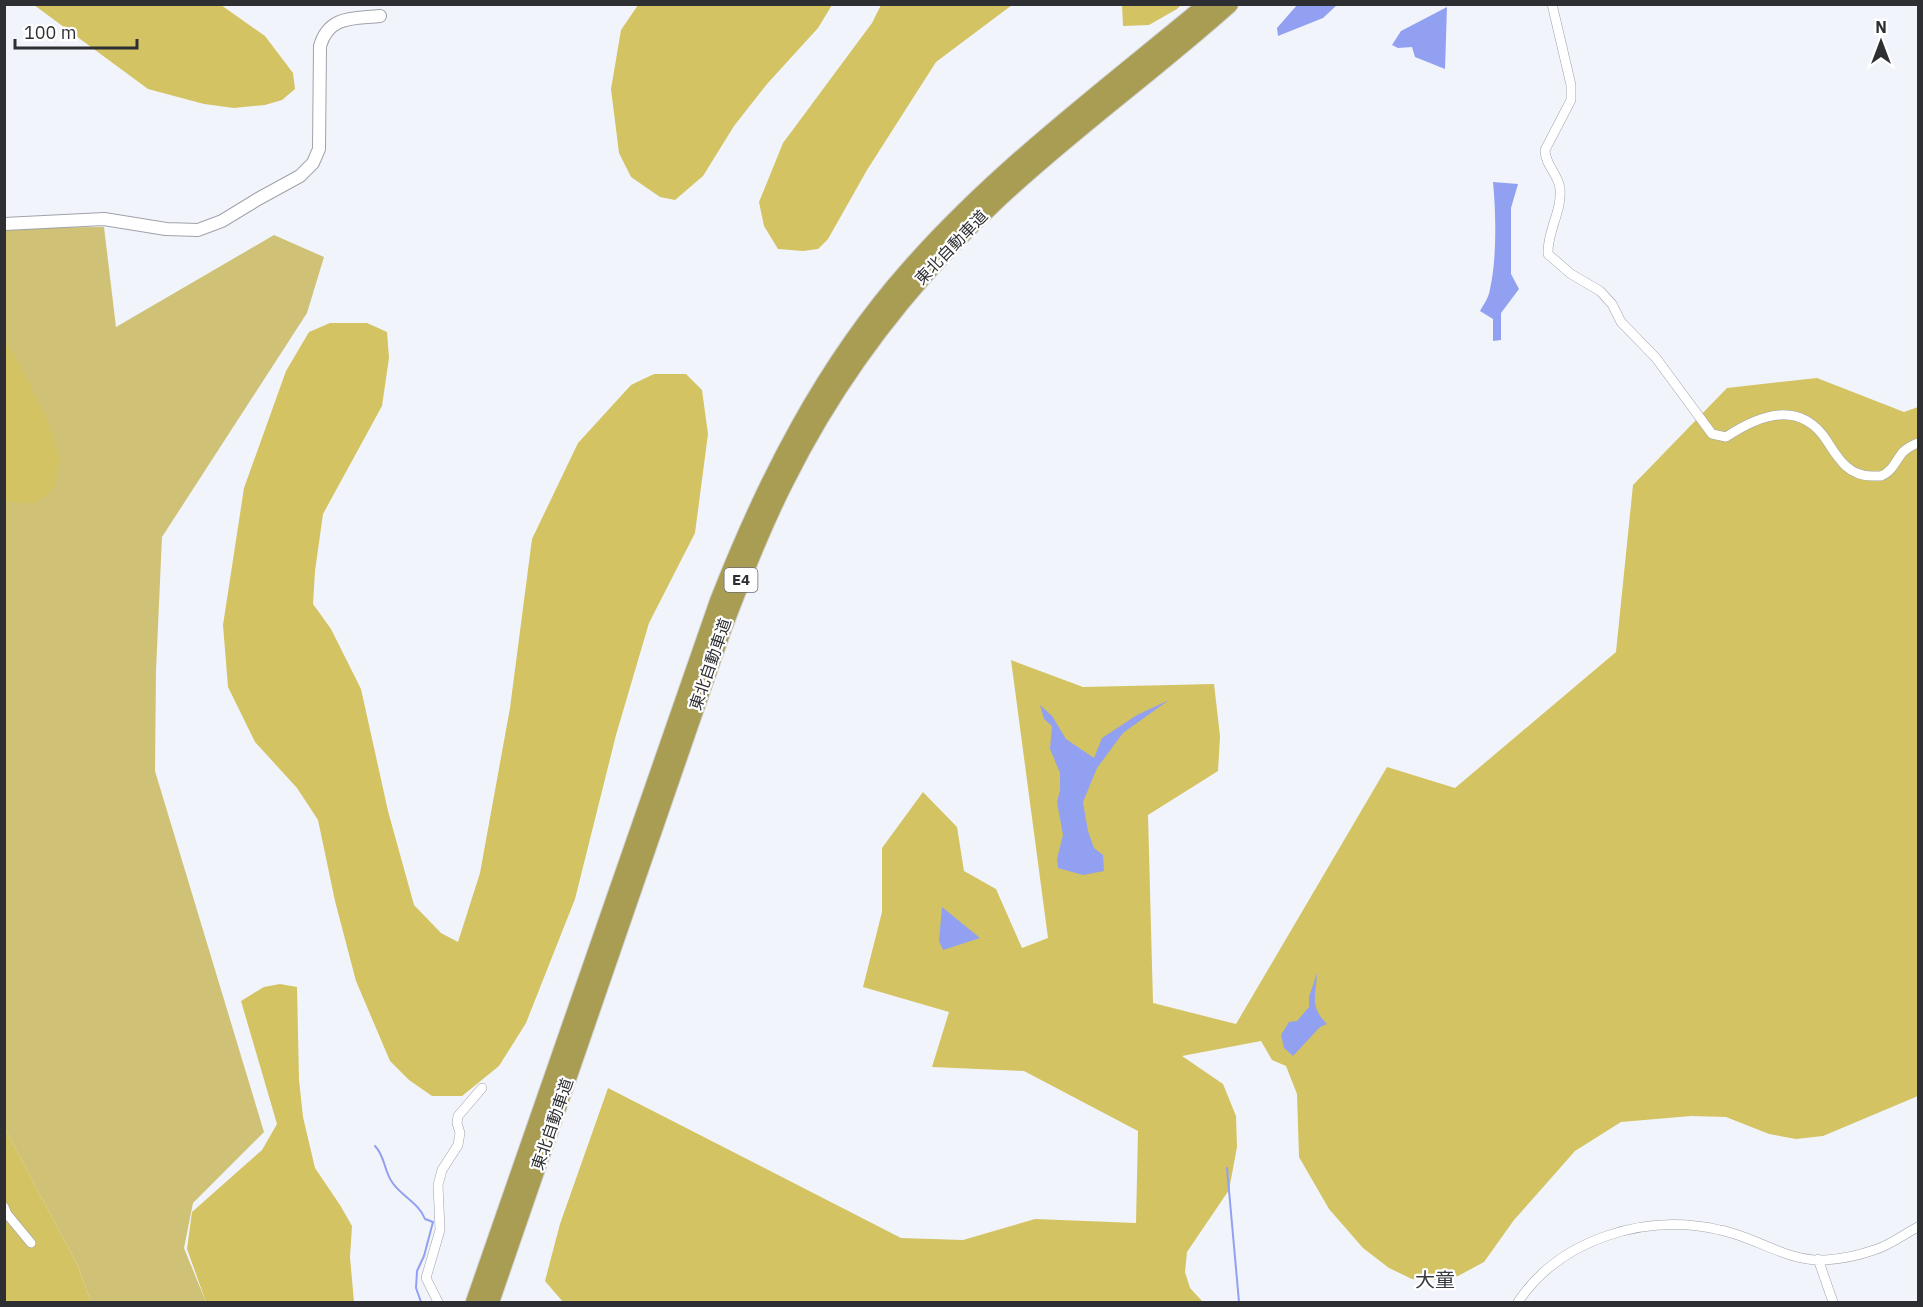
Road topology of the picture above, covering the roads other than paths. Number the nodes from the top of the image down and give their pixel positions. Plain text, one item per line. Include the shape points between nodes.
1 (1208, 4) edge
2 (1229, 4) edge
3 (1241, 4) edge
4 (1552, 4) edge
5 (380, 16) dead end
6 (1148, 73) junction
7 (4, 224) edge
8 (1918, 443) edge
9 (482, 1088) dead end
10 (4, 1207) edge
11 (1918, 1227) edge
12 (31, 1243) dead end
13 (1818, 1259) junction
14 (438, 1302) edge
15 (475, 1302) edge
16 (490, 1302) edge
17 (1518, 1302) edge
18 (1833, 1302) edge

1 - 15 highway, 東北自動車道 / E4 via 1023,158 943,233 885,298 846,350 799,426 754,514 719,601
2 - 6 highway, 東北自動車道 / E4
3 - 6 highway via 1202,38
4 - 8 street via 1571,100 1545,150 1560,186 1548,254 1612,304 1621,322 1656,358 1712,434 1725,437 1757,419 1773,415 1798,416 1826,439 1838,460 1862,476 1880,476 1890,470 1905,450
5 - 7 street via 339,21 323,34 321,128 313,163 300,176 222,221 198,230 104,219
6 - 16 highway, 東北自動車道 / E4 via 1008,190 922,277 859,357 785,479 723,627
9 - 14 street via 458,1116 458,1145 442,1170 438,1185 440,1230 426,1278
10 - 12 street
11 - 13 street via 1875,1250
13 - 17 street via 1790,1256 1721,1230 1655,1226 1619,1232 1582,1246 1557,1260
13 - 18 street

